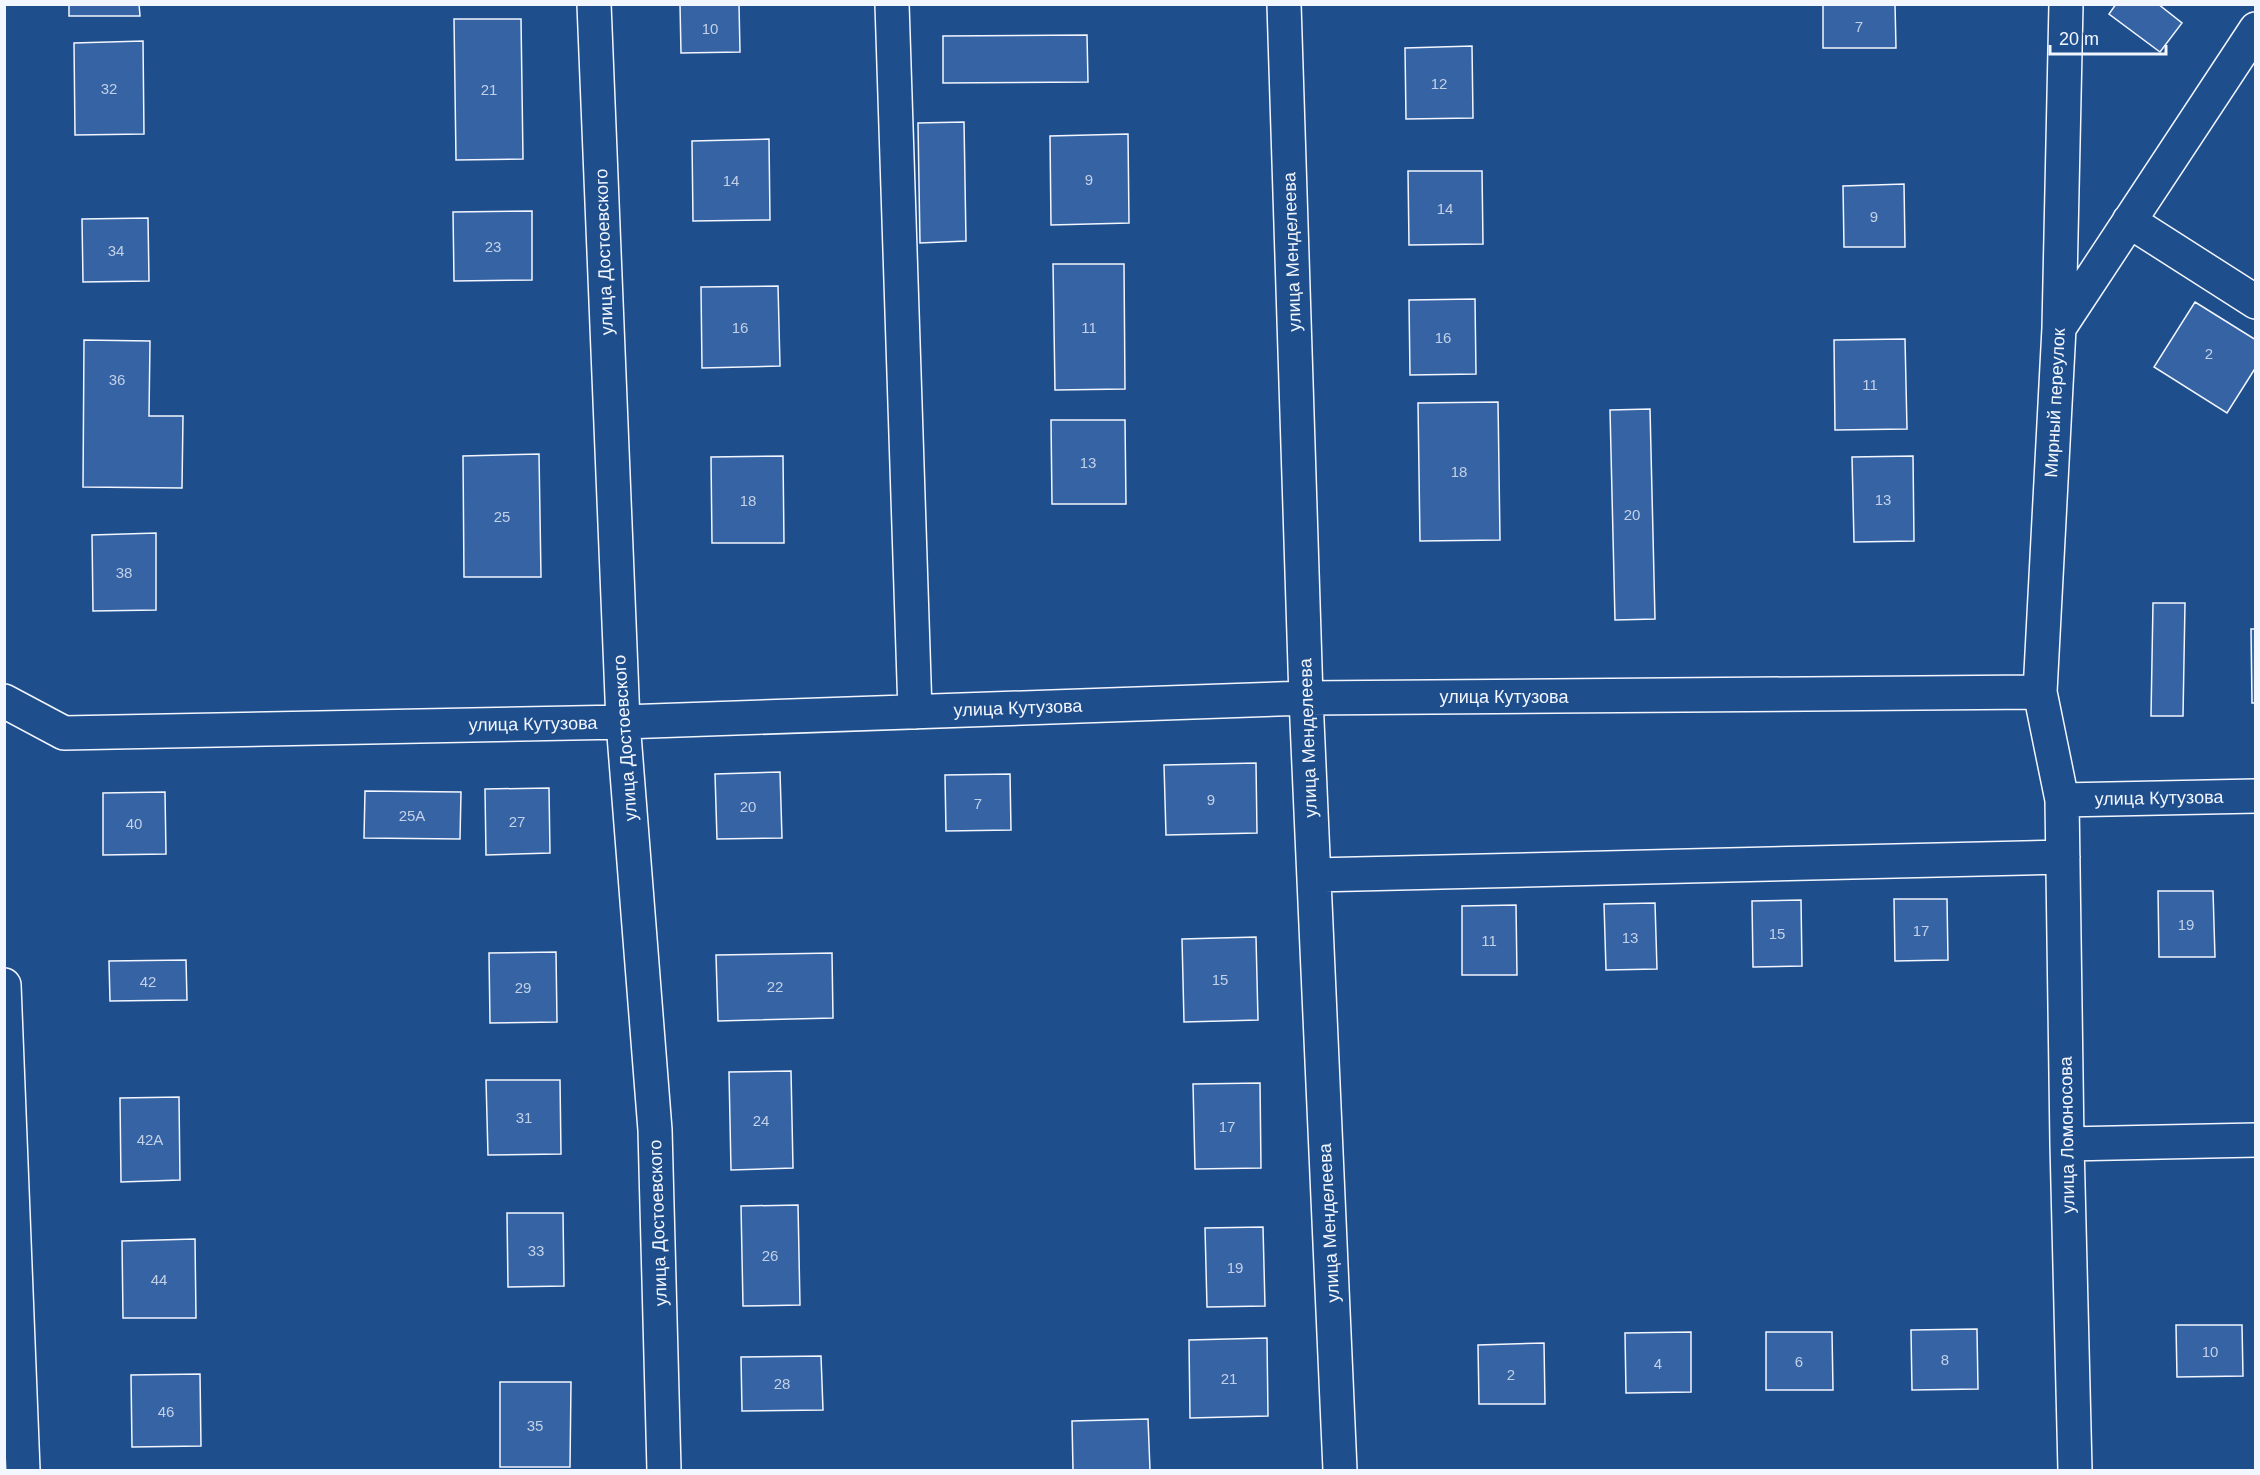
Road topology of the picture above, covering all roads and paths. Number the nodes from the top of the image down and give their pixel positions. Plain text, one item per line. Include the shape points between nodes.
1 (594, 4) edge
2 (892, 4) edge
3 (1284, 4) edge
4 (2066, 4) edge
5 (2256, 29) edge
6 (2129, 221) junction
7 (2256, 302) edge
8 (2059, 328) junction
9 (2040, 692) junction
10 (1306, 698) junction
11 (4, 701) edge
12 (915, 712) junction
13 (623, 722) junction
14 (2256, 796) edge
15 (2062, 800) junction
16 (2063, 856) junction
17 (1314, 875) junction
18 (4, 985) edge
19 (2256, 1140) edge
20 (2067, 1144) junction
21 (23, 1470) edge
22 (664, 1470) edge
23 (1340, 1470) edge
24 (2075, 1470) edge

1 - 13 street, улица Достоевского
2 - 12 street
3 - 10 street, улица Менделеева
4 - 8 street, Мирный переулок
5 - 6 street
6 - 7 street
6 - 8 street
8 - 9 street, Мирный переулок
9 - 10 street, улица Кутузова
9 - 15 street, Мирный переулок
10 - 12 street, улица Кутузова
10 - 17 street, улица Менделеева
11 - 13 street, улица Кутузова via 64,733
12 - 13 street, улица Кутузова
13 - 22 street, улица Достоевского via 655,1130
14 - 15 street, улица Кутузова
15 - 16 street, улица Ломоносова
16 - 17 street
16 - 20 street, улица Ломоносова
17 - 23 street, улица Менделеева
18 - 21 street
19 - 20 street
20 - 24 street, улица Ломоносова

